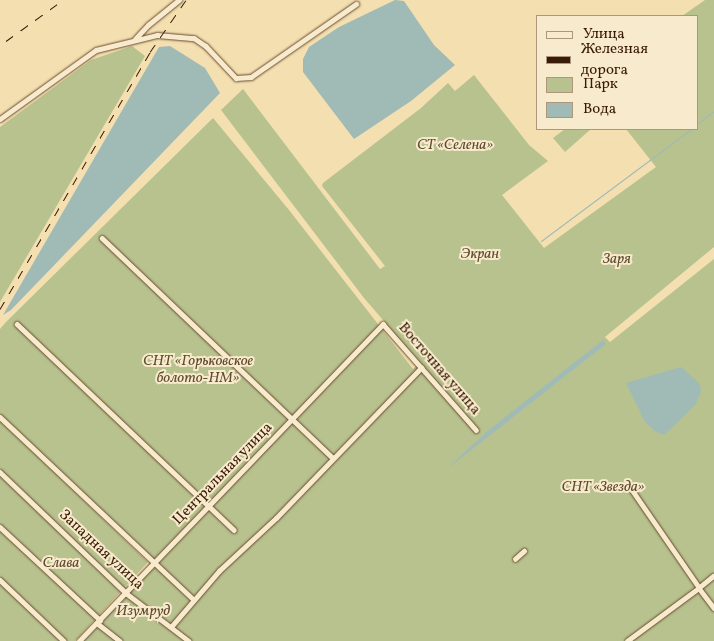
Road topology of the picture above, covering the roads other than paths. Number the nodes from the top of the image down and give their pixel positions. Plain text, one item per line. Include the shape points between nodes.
1 (179, 0) edge
2 (356, 4) dead end
3 (148, 24) junction
4 (145, 38) junction
5 (134, 40) junction
6 (0, 119) edge
7 (102, 238) dead end
8 (17, 324) dead end
9 (383, 324) joint
10 (421, 368) junction
11 (0, 417) edge
12 (291, 420) junction
13 (476, 430) dead end
14 (332, 457) junction
15 (0, 472) edge
16 (631, 489) dead end
17 (209, 506) junction
18 (0, 527) edge
19 (234, 530) dead end
20 (524, 551) dead end
21 (515, 559) dead end
22 (153, 564) junction
23 (714, 576) edge
24 (0, 580) edge
25 (699, 588) junction
26 (126, 592) junction
27 (193, 599) junction
28 (714, 608) edge
29 (98, 622) junction
30 (171, 627) junction
31 (64, 641) edge
32 (80, 641) edge
33 (120, 641) edge
34 (189, 641) edge
35 (627, 641) edge

1 - 3 street
2 - 4 street via 252,77 244,79 231,74 206,46 194,38 166,35
3 - 4 street
3 - 5 street
4 - 5 street
5 - 6 street via 96,50
7 - 12 street
8 - 17 street
9 - 10 street, Восточная улица
9 - 12 street, Центральная улица
10 - 13 street, Восточная улица
10 - 14 street
11 - 22 street
12 - 14 street
12 - 17 street, Центральная улица
14 - 27 street via 276,518
15 - 26 street, Западная улица
16 - 25 street
17 - 19 street
17 - 22 street, Центральная улица
18 - 29 street
20 - 21 street
22 - 26 street, Центральная улица
22 - 27 street
23 - 25 street
24 - 31 street
25 - 28 street
25 - 35 street
26 - 29 street, Центральная улица
26 - 30 street, Западная улица
27 - 30 street
29 - 32 street, Центральная улица
29 - 33 street
30 - 34 street, Западная улица

